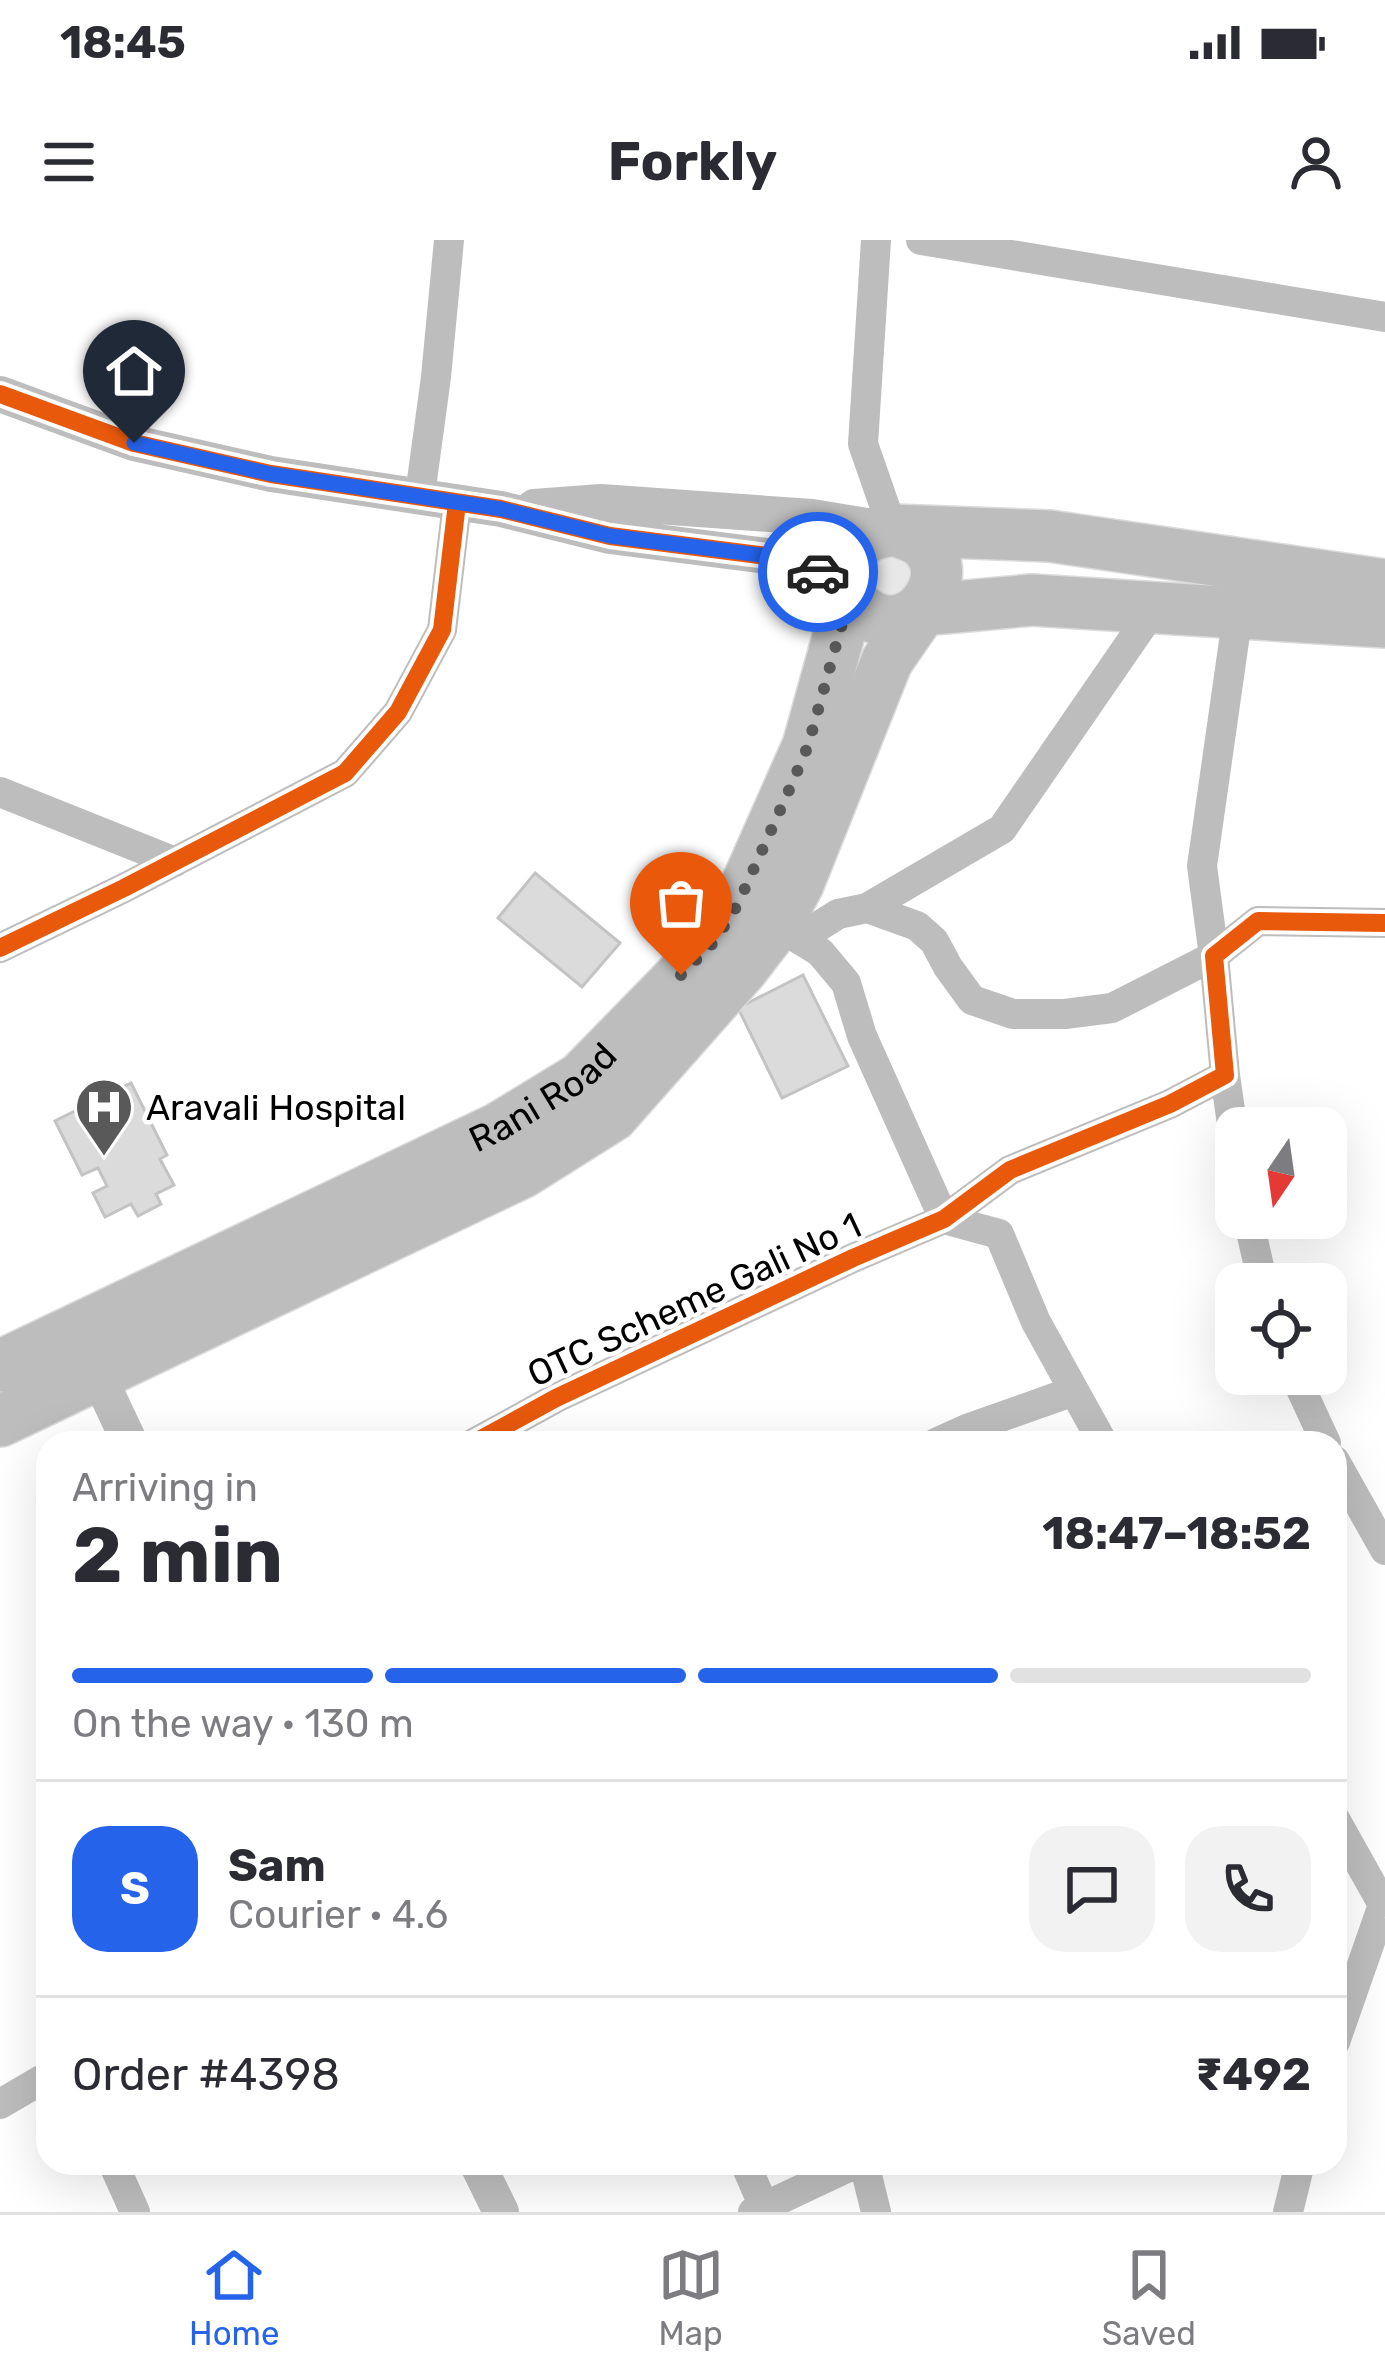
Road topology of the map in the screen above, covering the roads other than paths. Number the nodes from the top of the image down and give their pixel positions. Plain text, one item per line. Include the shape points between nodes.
1 (449, 240) edge
2 (876, 240) edge
3 (921, 240) edge
4 (1385, 316) edge
5 (0, 394) edge
6 (420, 495) junction
7 (457, 503) junction
8 (501, 509) junction
9 (893, 530) junction
10 (1385, 584) edge
11 (850, 595) junction
12 (1155, 607) junction
13 (922, 610) junction
14 (1238, 613) junction
15 (1385, 622) edge
16 (0, 792) edge
17 (175, 862) junction
18 (867, 908) junction
19 (757, 915) junction
20 (1385, 923) edge
21 (0, 948) edge
22 (1214, 956) junction
23 (1225, 1075) junction
24 (1230, 1107) edge
25 (944, 1220) junction
26 (0, 1366) edge
27 (98, 1375) junction
28 (1075, 1391) junction
29 (1304, 1395) edge
30 (0, 1421) edge
31 (124, 1431) edge
32 (496, 1431) edge
33 (963, 1431) edge
34 (1097, 1431) edge
35 (1320, 1431) edge
36 (1347, 1482) edge
37 (1385, 1550) edge
38 (1347, 1839) edge
39 (1384, 1901) edge
40 (1370, 1939) junction
41 (1347, 1946) edge
42 (1347, 2007) edge
43 (36, 2083) edge
44 (0, 2104) edge
45 (118, 2175) edge
46 (483, 2175) edge
47 (749, 2175) edge
48 (834, 2175) edge
49 (864, 2175) edge
50 (1297, 2175) edge
51 (759, 2210) edge
52 (135, 2212) edge
53 (501, 2212) edge
54 (876, 2212) edge
55 (1288, 2212) edge

1 - 6 street
2 - 9 street via 863,444
3 - 4 street
5 - 6 street via 134,443
6 - 7 street
7 - 8 street
7 - 17 street via 442,630 398,712 345,773
8 - 9 street via 601,502
8 - 11 street via 610,536 776,557 829,576
9 - 10 highway via 1048,536
9 - 11 highway via 868,536 851,553
9 - 13 highway via 919,540 937,569
11 - 13 highway via 880,621
11 - 19 highway, Rani Road
12 - 13 highway via 1032,600
12 - 14 highway
12 - 18 street via 1002,829
13 - 19 highway via 887,661 798,884
14 - 15 highway
14 - 22 street via 1202,866
16 - 17 street
17 - 21 street
18 - 19 street via 813,930
18 - 22 street via 916,926 972,1000 1013,1015 1112,1008
19 - 25 street via 820,952 846,983
19 - 26 highway, Rani Road via 715,941 581,1078 499,1128
19 - 27 highway via 743,968 612,1117 523,1172
20 - 22 street via 1258,921
22 - 23 street
23 - 24 street
23 - 25 street, OTC Scheme Gali No 1 via 1010,1170
25 - 28 street via 999,1234
25 - 32 street, OTC Scheme Gali No 1
27 - 30 highway
27 - 31 street
28 - 33 street
28 - 34 street
29 - 35 street
36 - 37 street
38 - 39 street
39 - 40 street
40 - 41 street
40 - 42 street
43 - 44 street
45 - 52 street
46 - 53 street
47 - 51 street
48 - 51 street
49 - 54 street
50 - 55 street

